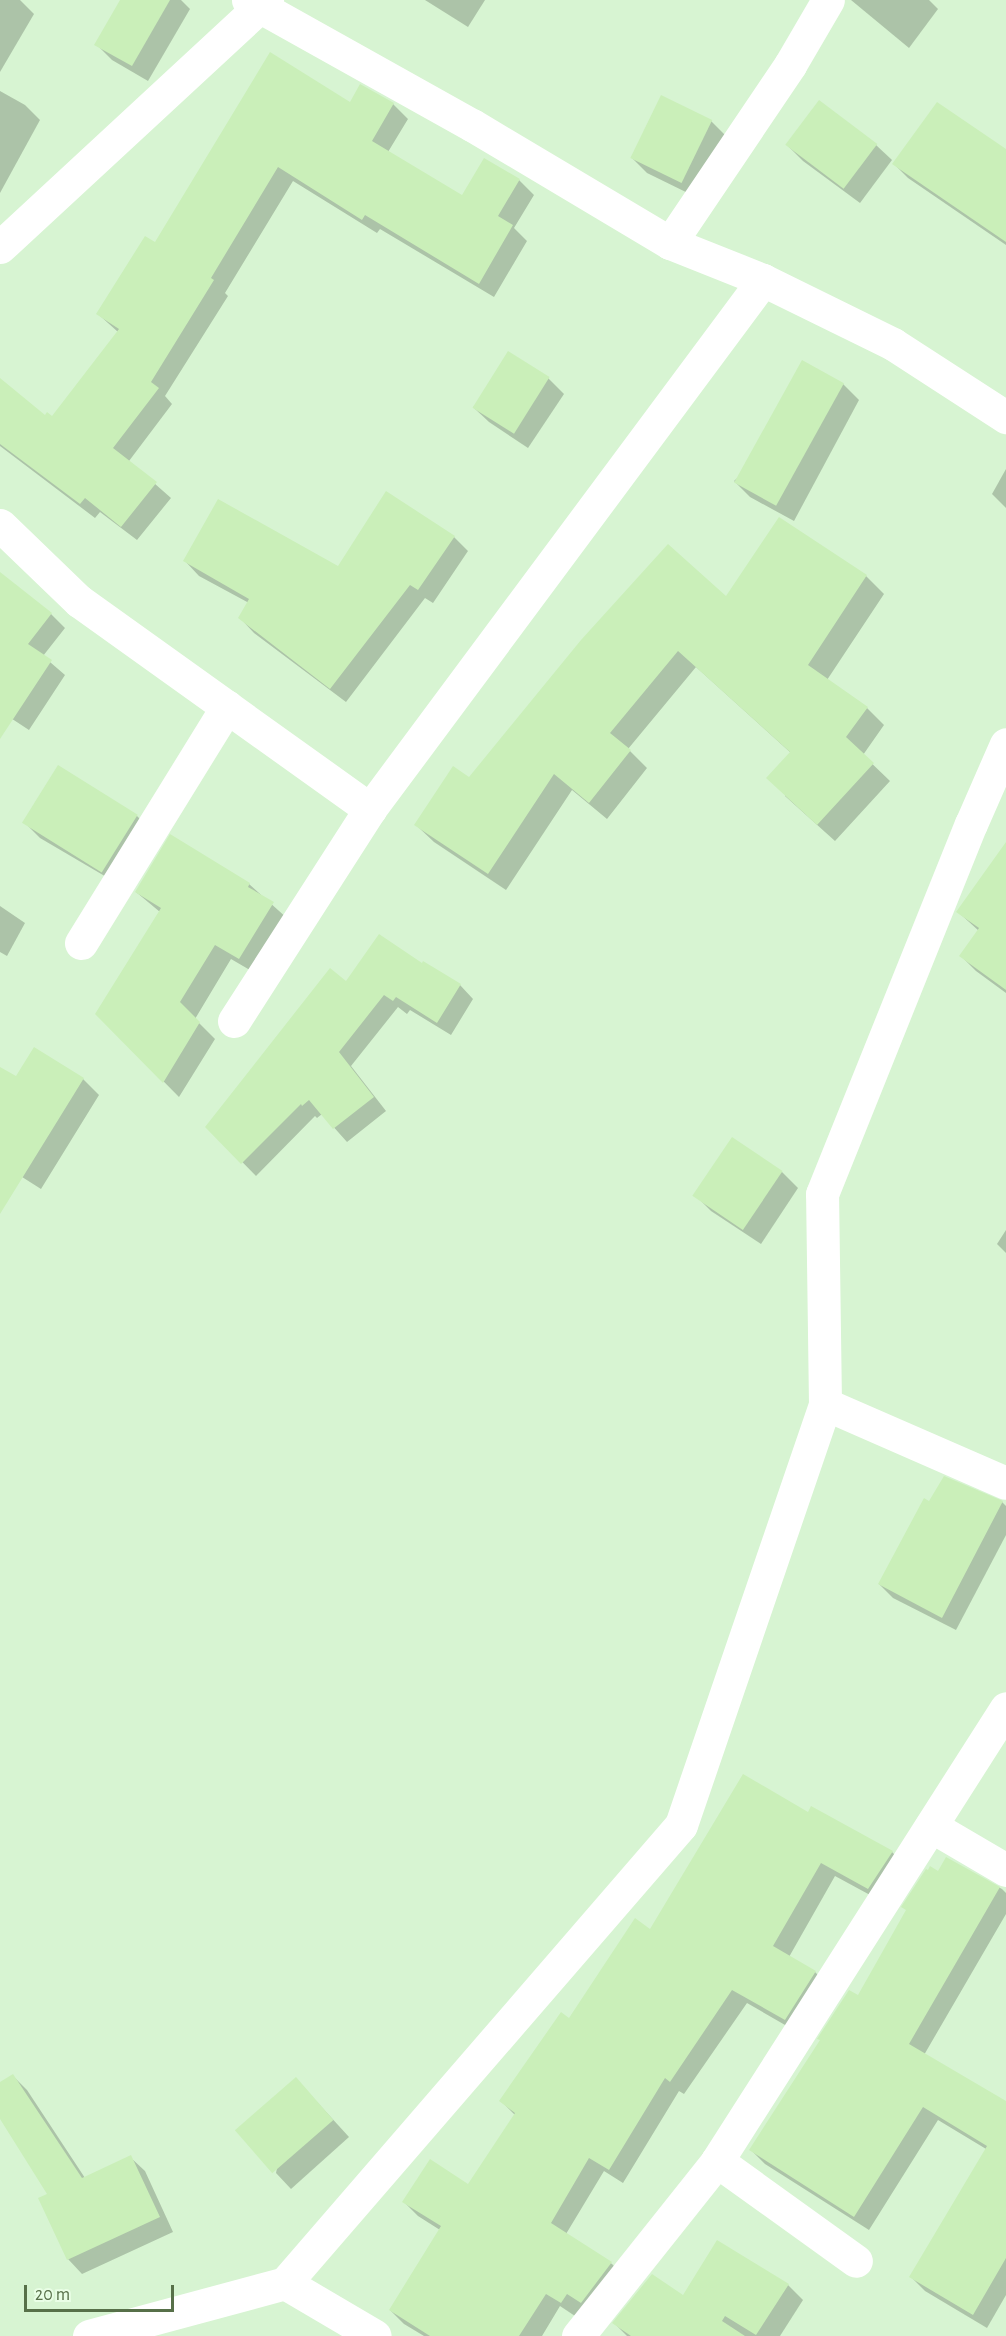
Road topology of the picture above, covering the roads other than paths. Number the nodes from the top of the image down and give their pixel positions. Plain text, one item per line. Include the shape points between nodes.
1 (828, 0) edge
2 (258, 3) edge
3 (670, 243) junction
4 (0, 246) edge
5 (763, 280) junction
6 (1006, 417) edge
7 (0, 525) edge
8 (227, 707) junction
9 (1006, 744) edge
10 (370, 809) junction
11 (81, 943) dead end
12 (234, 1021) dead end
13 (825, 1404) junction
14 (1006, 1483) edge
15 (1006, 1708) edge
16 (931, 1826) junction
17 (1006, 1870) edge
18 (717, 2161) junction
19 (856, 2261) dead end
20 (285, 2283) junction
21 (89, 2336) edge
22 (375, 2336) edge
23 (578, 2336) edge

1 - 3 street via 790,65
2 - 3 street
2 - 4 street
3 - 5 street
5 - 6 street via 893,345
5 - 10 street
7 - 8 street via 79,601
8 - 10 street
8 - 11 street
9 - 13 street via 822,1194
10 - 12 street
13 - 14 street
13 - 20 street via 681,1825
15 - 16 street
16 - 17 street
16 - 18 street
18 - 19 street
18 - 23 street
20 - 21 street
20 - 22 street

